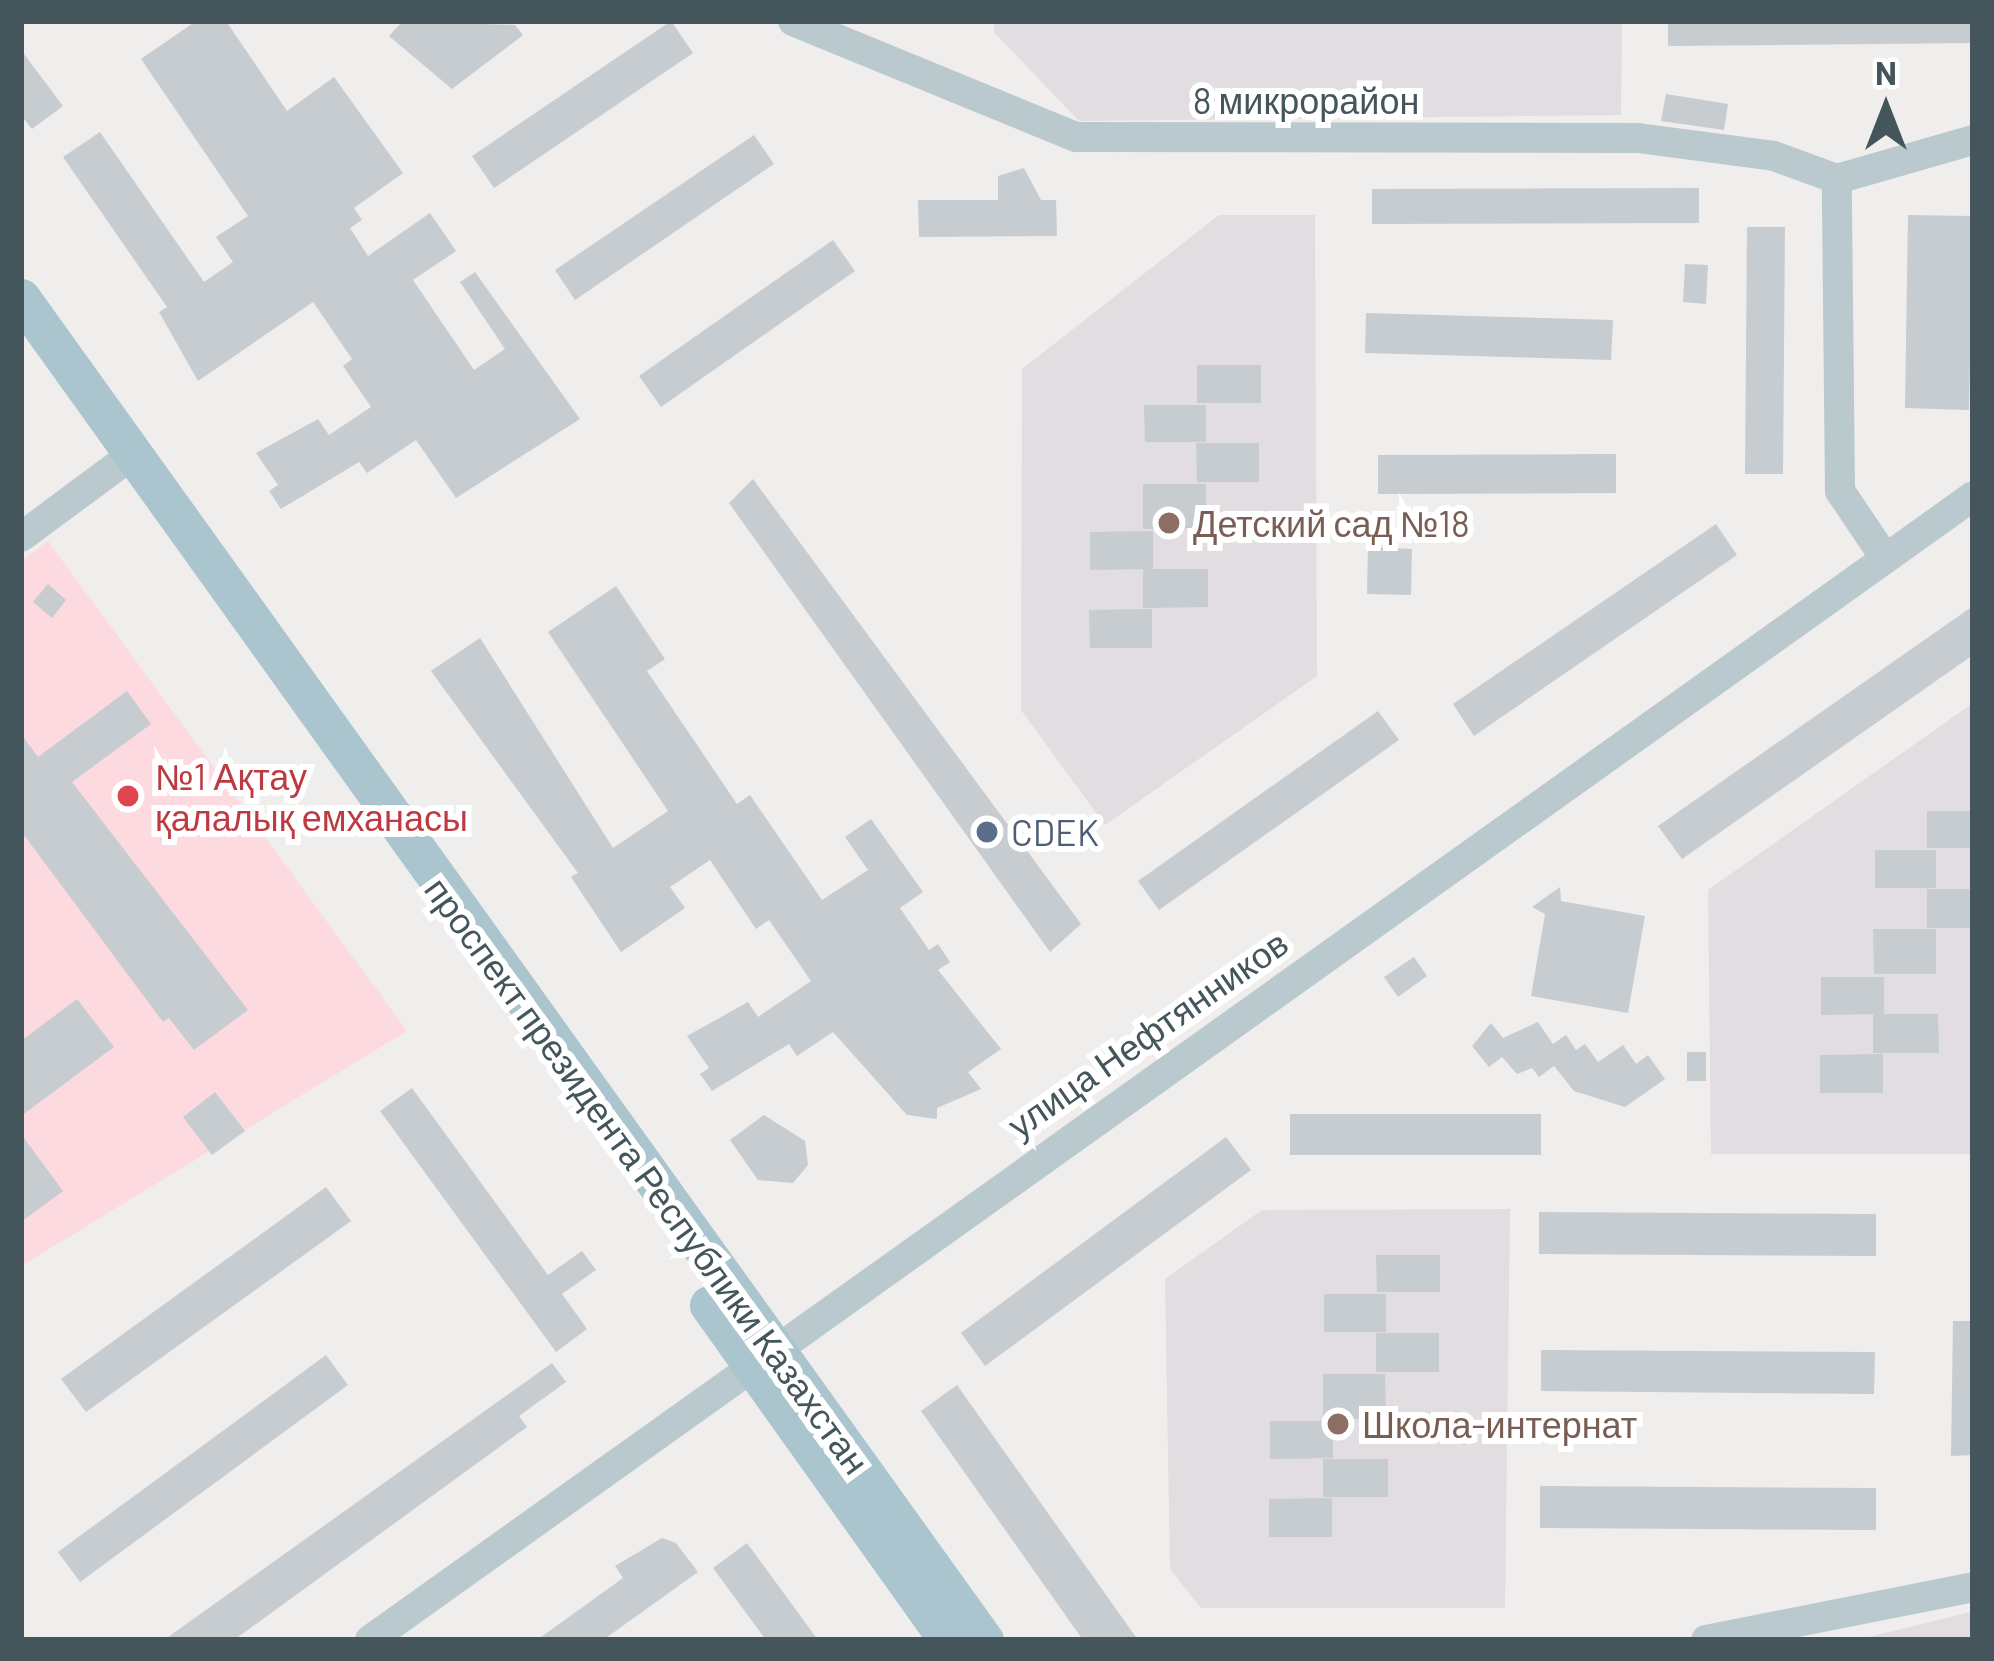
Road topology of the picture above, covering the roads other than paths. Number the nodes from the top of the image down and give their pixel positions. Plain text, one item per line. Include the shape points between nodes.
1 (793, 21) edge
2 (1973, 140) edge
3 (1837, 179) junction
4 (21, 298) edge
5 (21, 345) edge
6 (121, 462) junction
7 (1973, 496) edge
8 (21, 537) edge
9 (1885, 558) junction
10 (760, 1355) junction
11 (1973, 1587) edge
12 (370, 1640) edge
13 (948, 1640) edge
14 (984, 1640) edge
15 (1706, 1640) edge

1 - 3 street, 8 микрорайон via 1076,137 1638,138 1774,156
2 - 3 street
3 - 9 street via 1840,491
4 - 6 main road, проспект президента Республики Казахстан
5 - 6 main road, проспект президента Республики Казахстан
6 - 8 street
6 - 10 main road, проспект президента Республики Казахстан
7 - 9 street, улица Нефтянников
9 - 10 street, улица Нефтянников
10 - 12 street, улица Нефтянников
10 - 13 main road, проспект президента Республики Казахстан
10 - 14 main road, проспект президента Республики Казахстан
11 - 15 street

